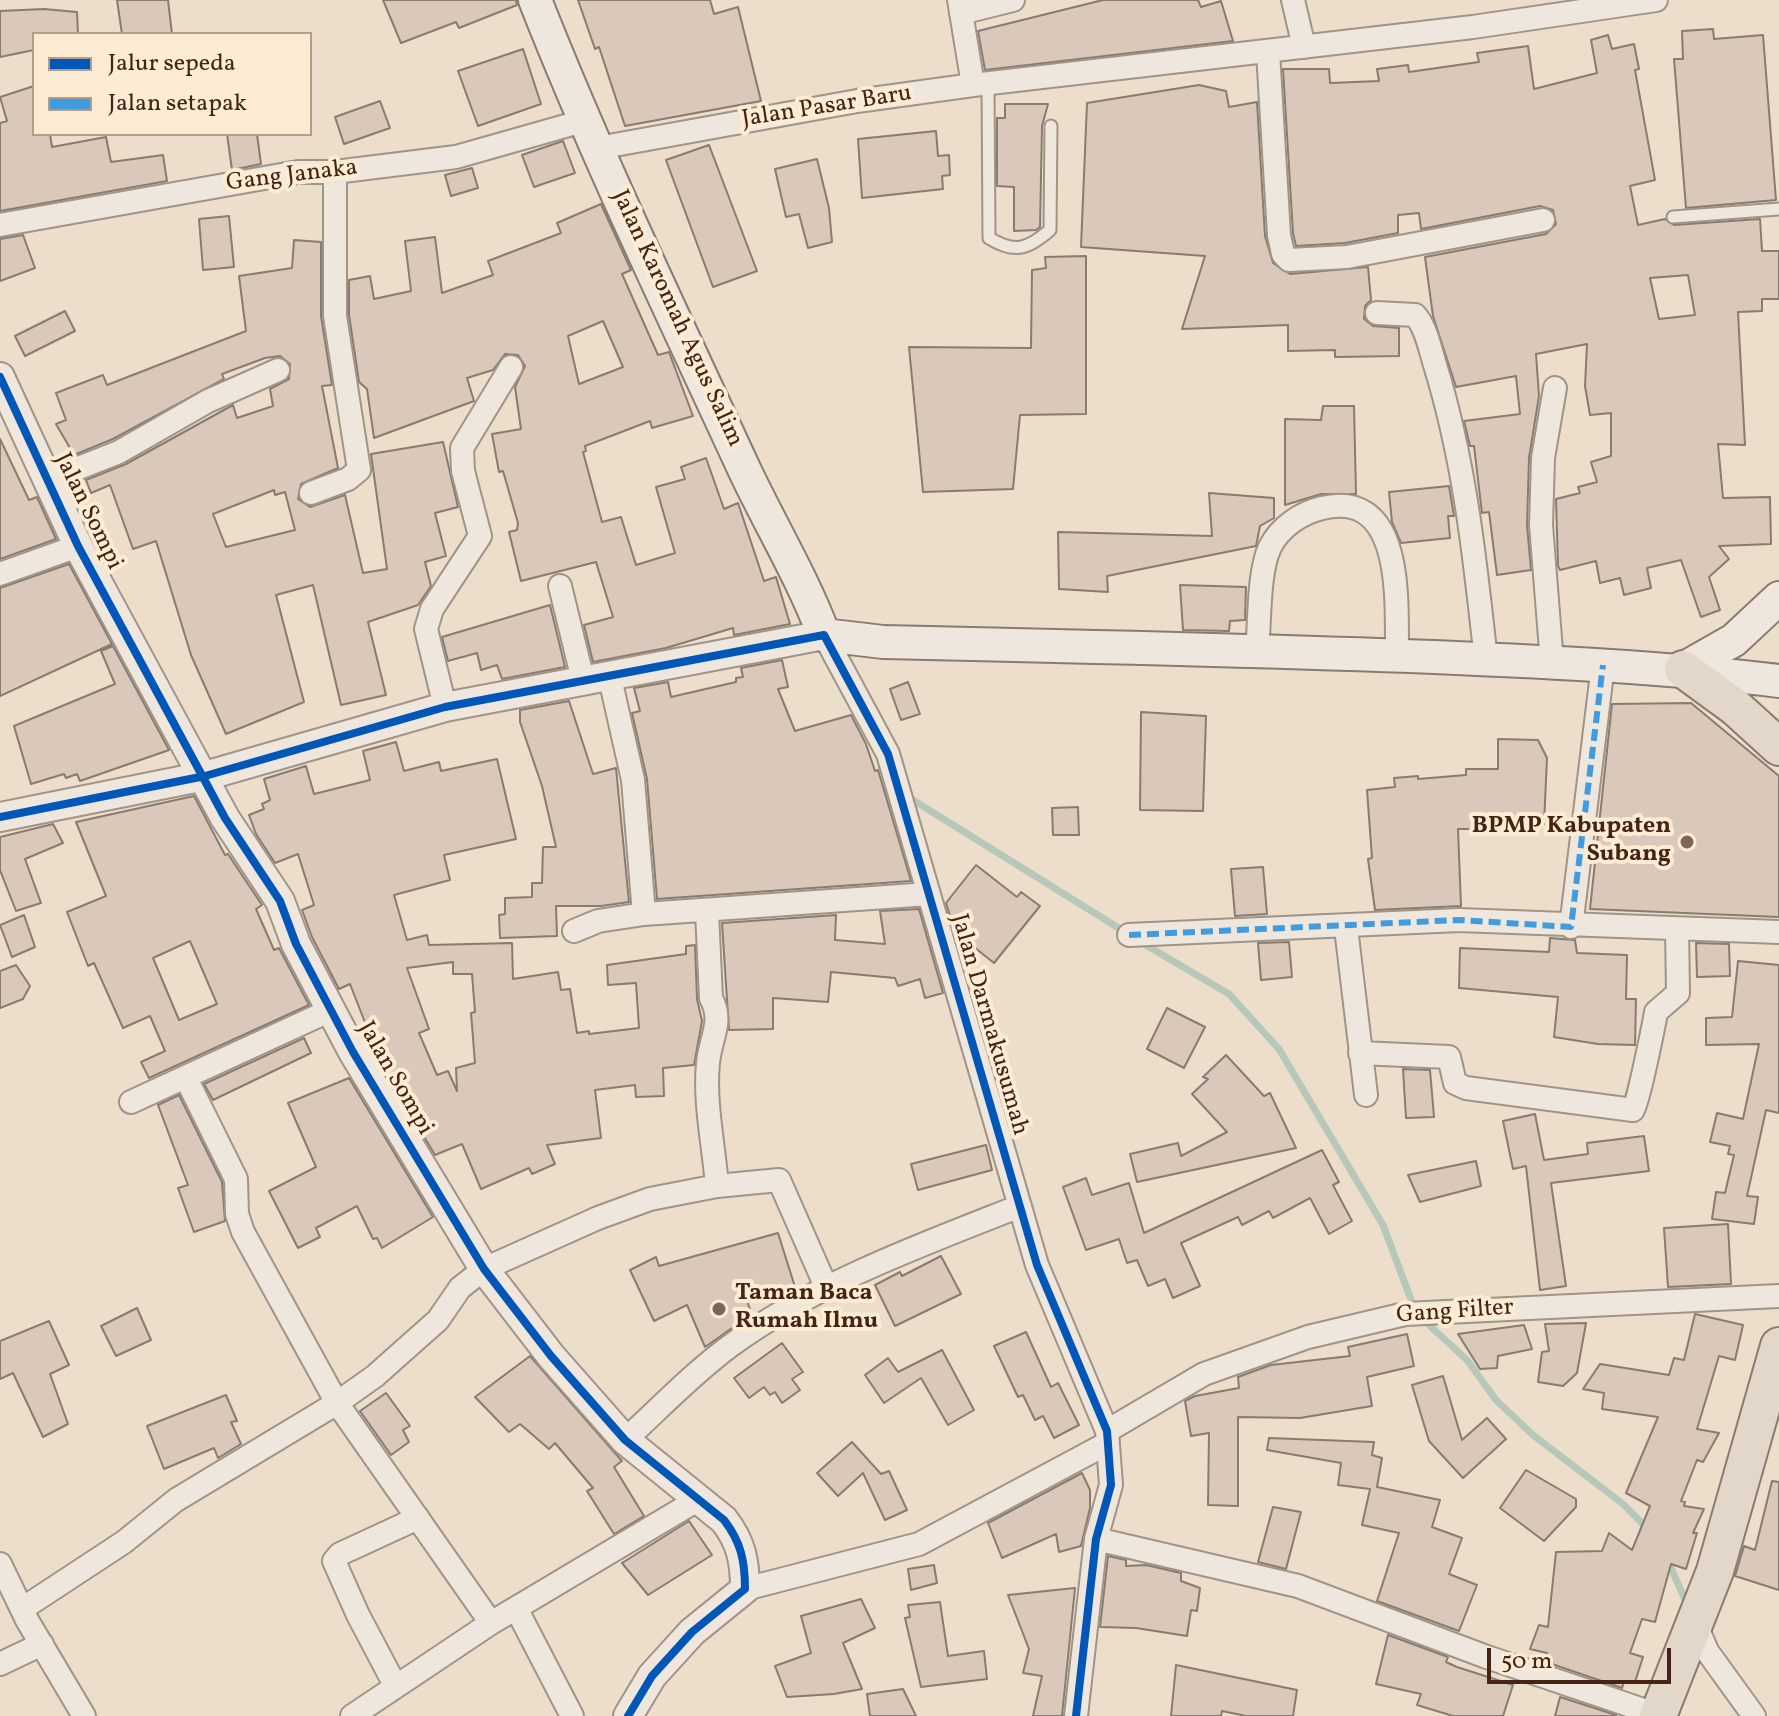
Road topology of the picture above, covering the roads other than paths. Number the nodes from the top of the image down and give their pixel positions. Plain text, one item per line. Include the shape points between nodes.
1 (535, 0) edge
2 (1013, 0) edge
3 (1293, 0) edge
4 (1656, 0) edge
5 (960, 7) edge
6 (1304, 47) junction
7 (1268, 52) junction
8 (980, 86) junction
9 (1051, 126) dead end
10 (590, 135) junction
11 (335, 172) junction
12 (1779, 209) edge
13 (1673, 217) dead end
14 (1543, 220) dead end
15 (0, 225) edge
16 (1377, 313) dead end
17 (511, 367) dead end
18 (278, 370) dead end
19 (0, 377) edge
20 (1555, 388) dead end
21 (7, 405) edge
22 (46, 481) junction
23 (311, 493) dead end
24 (78, 546) junction
25 (0, 574) edge
26 (560, 586) dead end
27 (1779, 598) edge
28 (824, 635) junction
29 (1257, 650) junction
30 (1397, 656) junction
31 (1486, 660) junction
32 (1552, 663) junction
33 (1603, 665) junction
34 (1683, 669) junction
35 (596, 677) junction
36 (1779, 681) edge
37 (445, 707) junction
38 (1779, 747) edge
39 (205, 776) junction
40 (0, 817) edge
41 (929, 894) junction
42 (707, 912) junction
43 (644, 914) junction
44 (1571, 927) junction
45 (1346, 928) junction
46 (1677, 929) junction
47 (574, 931) dead end
48 (1779, 932) edge
49 (1129, 935) dead end
50 (331, 1010) junction
51 (1360, 1053) junction
52 (186, 1078) junction
53 (1366, 1095) dead end
54 (131, 1102) dead end
55 (717, 1186) junction
56 (1020, 1206) junction
57 (484, 1269) junction
58 (827, 1289) junction
59 (1779, 1296) edge
60 (1779, 1346) edge
61 (337, 1403) junction
62 (1107, 1438) junction
63 (625, 1440) junction
64 (699, 1499) junction
65 (418, 1518) junction
66 (1096, 1539) junction
67 (0, 1564) edge
68 (745, 1589) junction
69 (22, 1609) junction
70 (517, 1610) junction
71 (1695, 1622) junction
72 (491, 1623) junction
73 (42, 1644) junction
74 (0, 1664) edge
75 (395, 1685) junction
76 (84, 1716) edge
77 (352, 1716) edge
78 (572, 1716) edge
79 (628, 1716) edge
80 (1076, 1716) edge
81 (1658, 1716) edge
82 (1754, 1716) edge

1 - 10 main road, Jalan Karomah Agus Salim
2 - 5 street
3 - 6 street
4 - 6 street, Jalan Pasar Baru
5 - 8 street
6 - 7 street, Jalan Pasar Baru
7 - 8 street, Jalan Pasar Baru
7 - 14 street via 1279,235 1289,260 1347,257
8 - 9 lane via 989,238 1002,247 1020,250 1050,230
8 - 10 street, Jalan Pasar Baru
10 - 11 street, Gang Janaka
10 - 28 main road, Jalan Karomah Agus Salim
11 - 15 street, Gang Janaka via 298,172
11 - 23 street via 336,327 359,470
12 - 13 lane
16 - 31 street via 1418,317 1439,377 1468,498
17 - 37 street via 462,448 480,536 432,609 426,629
18 - 22 street via 208,401 119,452
19 - 21 street, Jalan Sompi
20 - 32 street via 1543,458 1541,525
21 - 22 street, Jalan Sompi
22 - 24 street, Jalan Sompi
24 - 25 street
24 - 39 street, Jalan Sompi
26 - 35 street
27 - 34 main road via 1734,640
28 - 29 main road via 883,642
28 - 35 street
28 - 41 street, Jalan Darmakusumah via 888,754
29 - 30 main road
29 - 30 street via 1270,548 1292,521 1332,506 1365,515 1388,543 1395,564
30 - 31 main road
31 - 32 main road
32 - 33 main road
33 - 34 main road
33 - 44 street
34 - 36 main road
34 - 38 main road
35 - 37 street
35 - 43 street via 633,780
37 - 39 street
39 - 40 street
39 - 50 street, Jalan Sompi via 225,818 280,901
41 - 42 street
41 - 56 street, Jalan Darmakusumah
42 - 43 street
42 - 55 street via 711,998 718,1029 707,1065
43 - 47 street via 598,921
44 - 45 street via 1459,920
44 - 46 street
45 - 49 street
45 - 51 street
46 - 48 street
46 - 51 street via 1678,993 1656,1012 1633,1110 1466,1088 1455,1083 1449,1057
50 - 52 street
50 - 57 street, Jalan Sompi
51 - 53 street
52 - 54 street
52 - 61 street via 236,1179 243,1232
55 - 57 street via 637,1204
55 - 58 street via 779,1180
56 - 58 street
56 - 62 street, Jalan Darmakusumah via 1037,1265
57 - 61 street via 460,1288 428,1329
57 - 63 street, Jalan Sompi
58 - 63 street via 730,1346
59 - 62 street, Gang Filter via 1405,1314 1308,1337 1204,1374
60 - 71 main road via 1715,1571
61 - 65 street
61 - 69 street via 176,1500 124,1542
62 - 66 street, Jalan Darmakusumah via 1111,1485
62 - 68 street, Gang Filter via 919,1544
63 - 64 street, Jalan Sompi
64 - 68 street, Jalan Sompi via 737,1537
64 - 70 street
65 - 72 street
65 - 75 street via 334,1561
66 - 80 street, Jalan Darmakusumah
66 - 81 street via 1298,1586
67 - 69 street
68 - 79 street via 707,1617 672,1654
69 - 73 street
70 - 72 street
70 - 78 street
71 - 81 main road
71 - 82 street via 1707,1651
72 - 75 street
73 - 74 street
73 - 76 street
75 - 77 street

